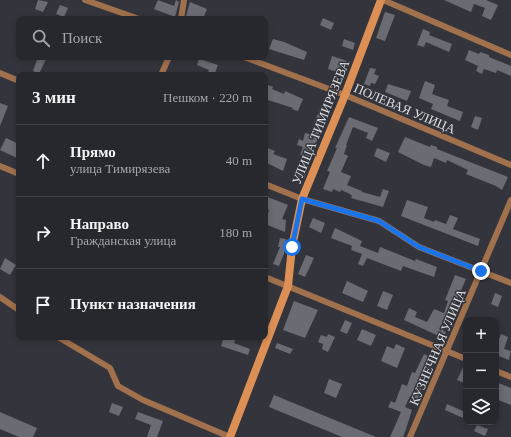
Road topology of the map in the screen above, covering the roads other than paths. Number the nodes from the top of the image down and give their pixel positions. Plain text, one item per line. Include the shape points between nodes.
1 (85, 0) edge
2 (184, 0) edge
3 (382, 0) edge
4 (130, 16) edge
5 (181, 16) edge
6 (511, 55) edge
7 (168, 60) edge
8 (252, 60) edge
9 (162, 72) edge
10 (0, 74) edge
11 (16, 80) edge
12 (345, 95) junction
13 (511, 165) edge
14 (0, 166) edge
15 (16, 173) edge
16 (268, 185) edge
17 (302, 199) junction
18 (511, 200) edge
19 (481, 271) junction
20 (268, 278) edge
21 (511, 283) edge
22 (288, 286) junction
23 (0, 297) edge
24 (16, 308) edge
25 (268, 338) edge
26 (63, 340) edge
27 (267, 340) edge
28 (447, 352) junction
29 (463, 358) edge
30 (499, 372) edge
31 (511, 377) edge
32 (230, 437) edge
33 (410, 437) edge

1 - 4 street
2 - 5 street
3 - 6 street
3 - 12 main road, УЛИЦА ТИМИРЯЗЕВА
7 - 9 street
8 - 12 street, ПОЛЕВАЯ УЛИЦА
10 - 11 street
12 - 13 street, ПОЛЕВАЯ УЛИЦА
12 - 17 main road, УЛИЦА ТИМИРЯЗЕВА
14 - 15 street
16 - 17 street
17 - 19 street via 379,221 419,247
17 - 22 main road, УЛИЦА ТИМИРЯЗЕВА via 292,247
18 - 19 street, КУЗНЕЧНАЯ УЛИЦА
19 - 21 street
19 - 28 street, КУЗНЕЧНАЯ УЛИЦА
20 - 22 street
22 - 25 main road, УЛИЦА ТИМИРЯЗЕВА
22 - 28 street
23 - 24 street
26 - 32 street via 110,368 118,386 143,400
27 - 32 main road, УЛИЦА ТИМИРЯЗЕВА
28 - 29 street
28 - 33 street, КУЗНЕЧНАЯ УЛИЦА
30 - 31 street

